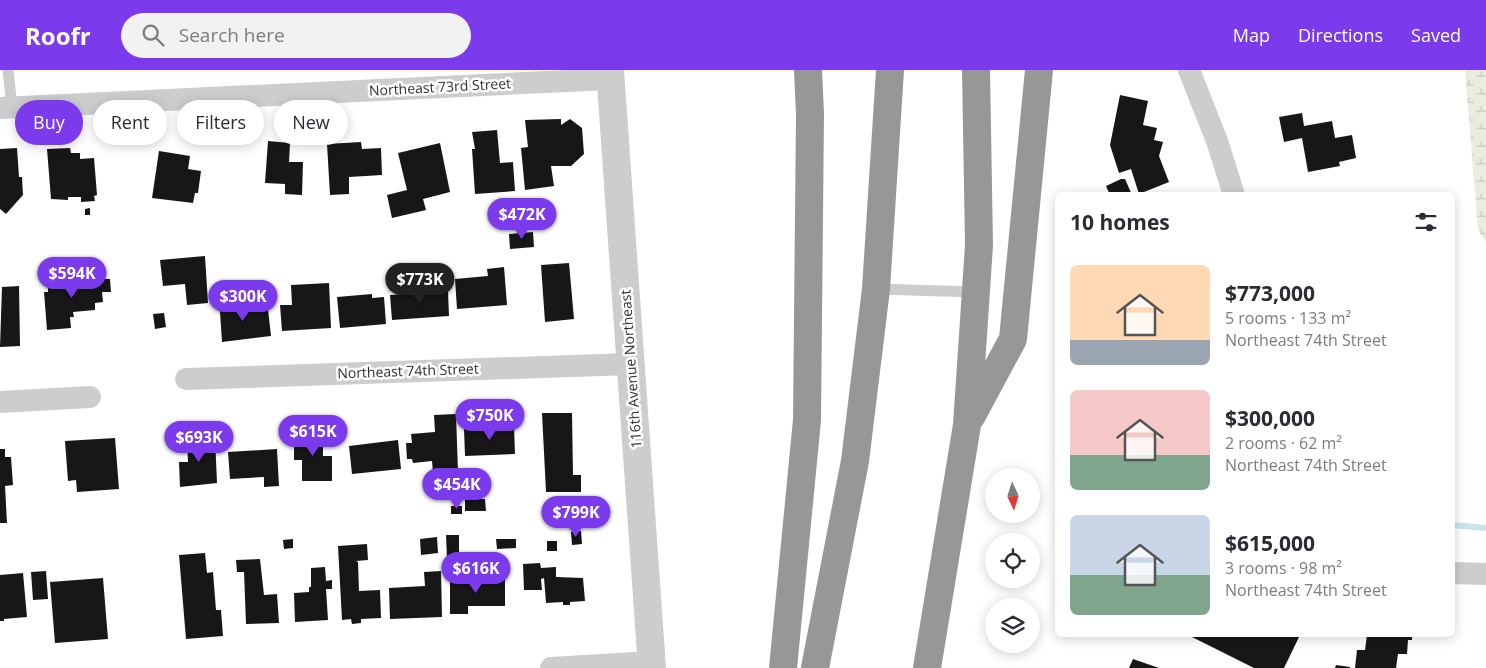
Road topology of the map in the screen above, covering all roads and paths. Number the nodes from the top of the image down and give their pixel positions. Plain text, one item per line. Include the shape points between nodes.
1 (8, 70) edge
2 (808, 70) edge
3 (890, 70) edge
4 (976, 70) edge
5 (1039, 70) edge
6 (1189, 70) edge
7 (610, 74) edge
8 (6, 108) edge
9 (1233, 192) edge
10 (876, 289) junction
11 (977, 292) junction
12 (631, 364) junction
13 (186, 379) dead end
14 (90, 398) dead end
15 (0, 402) edge
16 (966, 425) junction
17 (1455, 572) edge
18 (1486, 574) edge
19 (652, 665) edge
20 (551, 668) edge
21 (783, 668) edge
22 (815, 668) edge
23 (927, 668) edge

1 - 8 lane
2 - 21 highway via 807,420
3 - 10 highway
4 - 11 highway
5 - 16 highway via 1013,339
6 - 9 street
7 - 8 street, Northeast 73rd Street
7 - 12 street, 116th Avenue Northeast
10 - 11 lane
10 - 22 highway via 855,461
11 - 16 highway
12 - 13 street, Northeast 74th Street
12 - 19 street, 116th Avenue Northeast
14 - 15 street
16 - 23 highway
17 - 18 street
19 - 20 street

